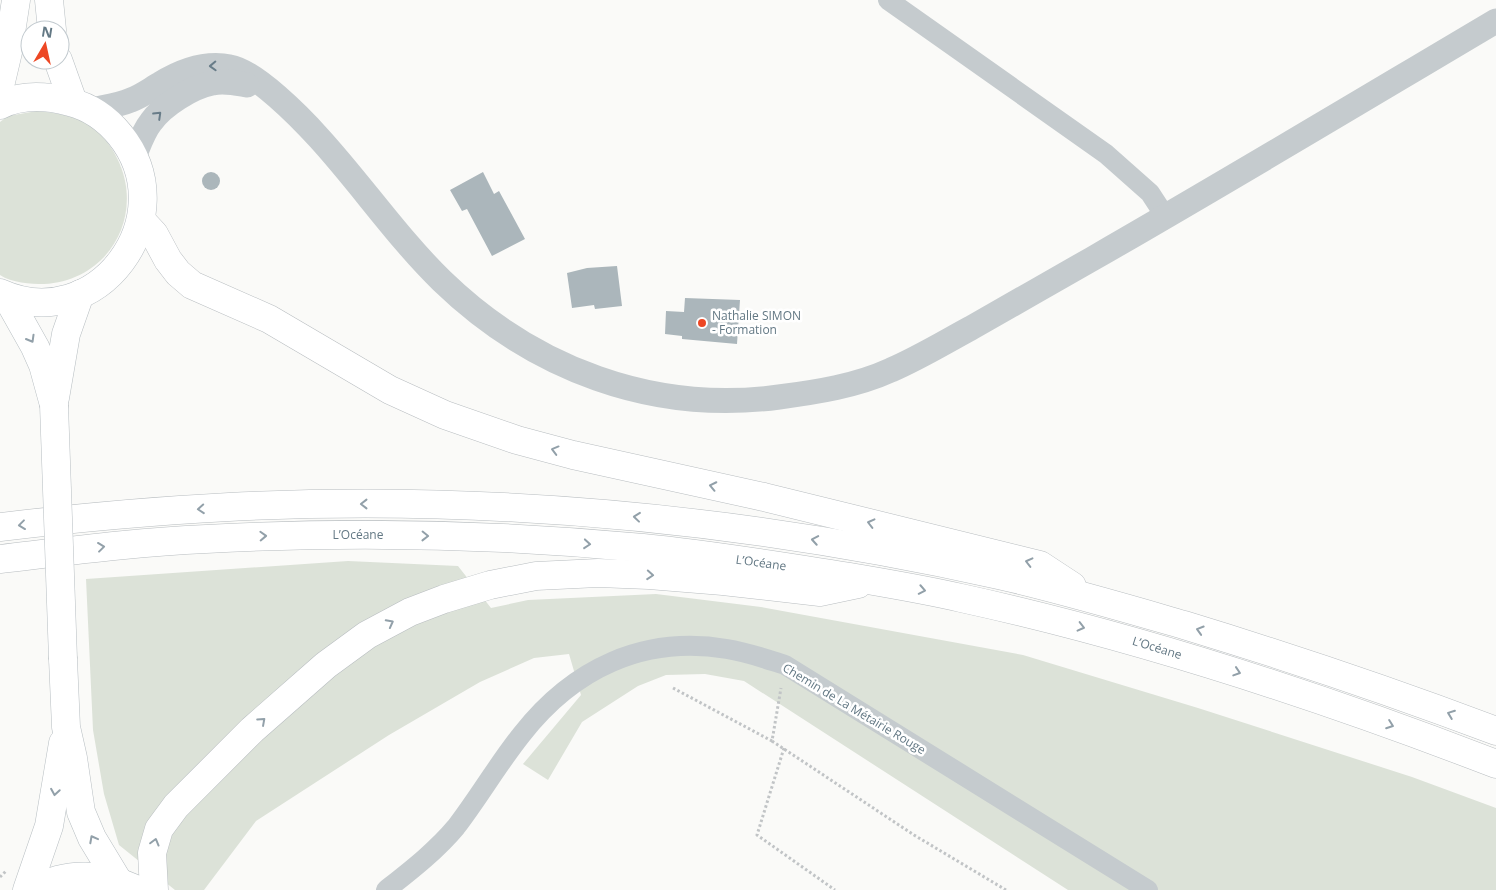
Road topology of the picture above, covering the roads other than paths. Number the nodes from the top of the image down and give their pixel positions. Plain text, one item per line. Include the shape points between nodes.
1 (16, 0) edge
2 (49, 0) edge
3 (888, 0) edge
4 (51, 20) edge
5 (1496, 21) edge
6 (63, 70) edge
7 (0, 86) edge
8 (271, 92) junction
9 (0, 105) edge
10 (83, 106) junction
11 (134, 157) junction
12 (1165, 216) junction
13 (141, 220) junction
14 (80, 294) junction
15 (4, 295) edge
16 (54, 405) junction
17 (0, 527) edge
18 (0, 559) edge
19 (874, 581) junction
20 (1086, 596) junction
21 (66, 727) junction
22 (1496, 731) edge
23 (1496, 764) edge
24 (128, 885) edge
25 (26, 890) edge
26 (34, 890) edge
27 (154, 890) edge
28 (386, 890) edge
29 (1148, 890) edge

1 - 7 main road
2 - 4 main road
3 - 12 street via 1106,154 1150,193
5 - 12 street
6 - 10 main road
8 -> 10 street via 237,68 210,65 180,72 132,100
11 -> 8 street via 152,121 192,91 226,82
8 - 12 street via 304,121 438,278 473,310 514,339 567,367 643,392 680,398 714,401 776,397 840,387 889,372
9 - 10 main road via 21,98 38,97 56,98
10 - 11 main road via 115,128
11 - 13 main road via 142,181
13 - 14 main road via 126,257 97,285
20 -> 13 main road via 1040,565 764,497 573,455 445,415 390,390 270,319 192,285 178,273 154,234
14 - 15 main road via 44,302
14 - 16 main road via 66,334
15 -> 16 main road via 35,347
16 - 21 main road, bridge
20 -> 17 main road via 884,551 690,523 570,511 382,504 230,507
18 -> 19 main road, L’Océane via 207,539 295,535 460,536 645,548
19 -> 23 main road, L’Océane via 1024,612 1150,646 1293,690
27 -> 19 main road via 152,854 159,829 176,806 252,730 326,665 367,635 410,612 490,585 536,576 598,572 820,592
22 -> 20 main road via 1280,654
24 -> 21 main road via 92,838 81,812
21 -> 25 main road via 49,826
24 - 26 main road via 94,876 70,877 46,883
28 - 29 street, Chemin de La Métairie Rouge via 421,862 455,827 522,733 574,683 596,668 620,658 677,646 727,648 785,665

